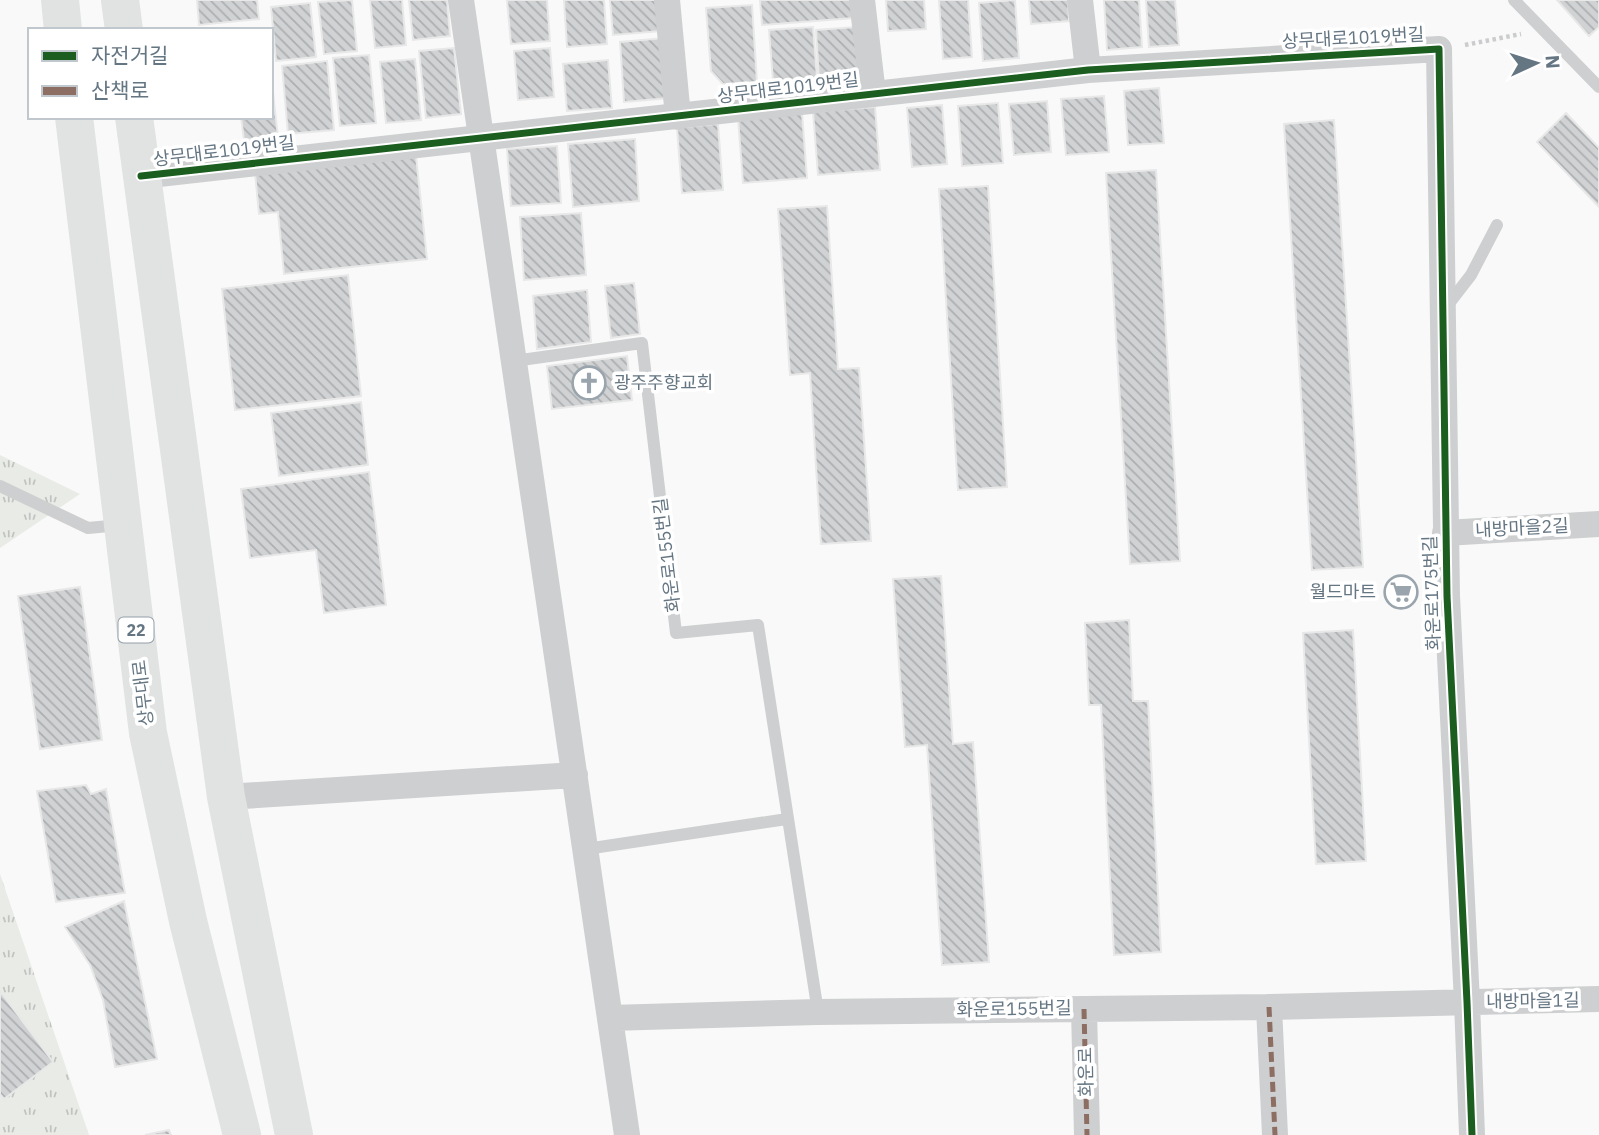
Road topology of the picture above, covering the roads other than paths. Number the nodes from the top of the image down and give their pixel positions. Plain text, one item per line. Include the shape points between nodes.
1 (60, 0) edge
2 (120, 0) edge
3 (461, 0) edge
4 (667, 0) edge
5 (862, 0) edge
6 (1080, 0) edge
7 (1514, 0) edge
8 (64, 28) edge
9 (124, 28) edge
10 (1439, 49) joint
11 (1088, 70) junction
12 (1599, 87) edge
13 (873, 94) junction
14 (678, 117) junction
15 (74, 119) edge
16 (134, 119) edge
17 (481, 136) junction
18 (141, 176) junction
19 (1497, 225) dead end
20 (1442, 311) junction
21 (514, 361) junction
22 (0, 486) edge
23 (124, 524) junction
24 (1599, 524) edge
25 (1445, 533) junction
26 (575, 775) junction
27 (226, 797) junction
28 (787, 819) junction
29 (586, 849) junction
30 (1599, 999) edge
31 (1467, 1002) junction
32 (1269, 1007) junction
33 (1084, 1009) junction
34 (818, 1012) junction
35 (610, 1018) junction
36 (242, 1135) edge
37 (294, 1135) edge
38 (627, 1135) edge
39 (1087, 1135) edge
40 (1275, 1135) edge
41 (1472, 1135) edge

1 - 8 main road
2 - 9 main road
3 - 17 street
4 - 14 street
5 - 13 street
6 - 11 street
7 - 12 lane
10 - 11 street, 상무대로1019번길
10 - 20 street, 화운로175번길
11 - 13 street, 상무대로1019번길
13 - 14 street, 상무대로1019번길
14 - 17 street, 상무대로1019번길
15 - 23 main road, 상무대로 / 22
16 - 18 main road
17 - 18 street, 상무대로1019번길
17 - 21 street
18 - 27 main road
19 - 20 lane via 1471,275
20 - 25 street, 화운로175번길
21 - 26 street
21 - 28 lane, 화운로155번길 via 642,343 676,633 758,625
22 - 23 lane via 88,528
23 - 36 main road, 상무대로 / 22 via 148,733 188,921
24 - 25 street, 내방마을2길
25 - 31 street, 화운로175번길
26 - 27 street
26 - 29 street
27 - 37 main road
28 - 29 lane
28 - 34 lane, 화운로155번길
29 - 35 street
30 - 31 street, 내방마을1길
31 - 32 street
31 - 41 street, 화운로175번길
32 - 33 street
32 - 40 street
33 - 34 street, 화운로155번길
33 - 39 street, 화운로
34 - 35 street, 화운로155번길
35 - 38 street

